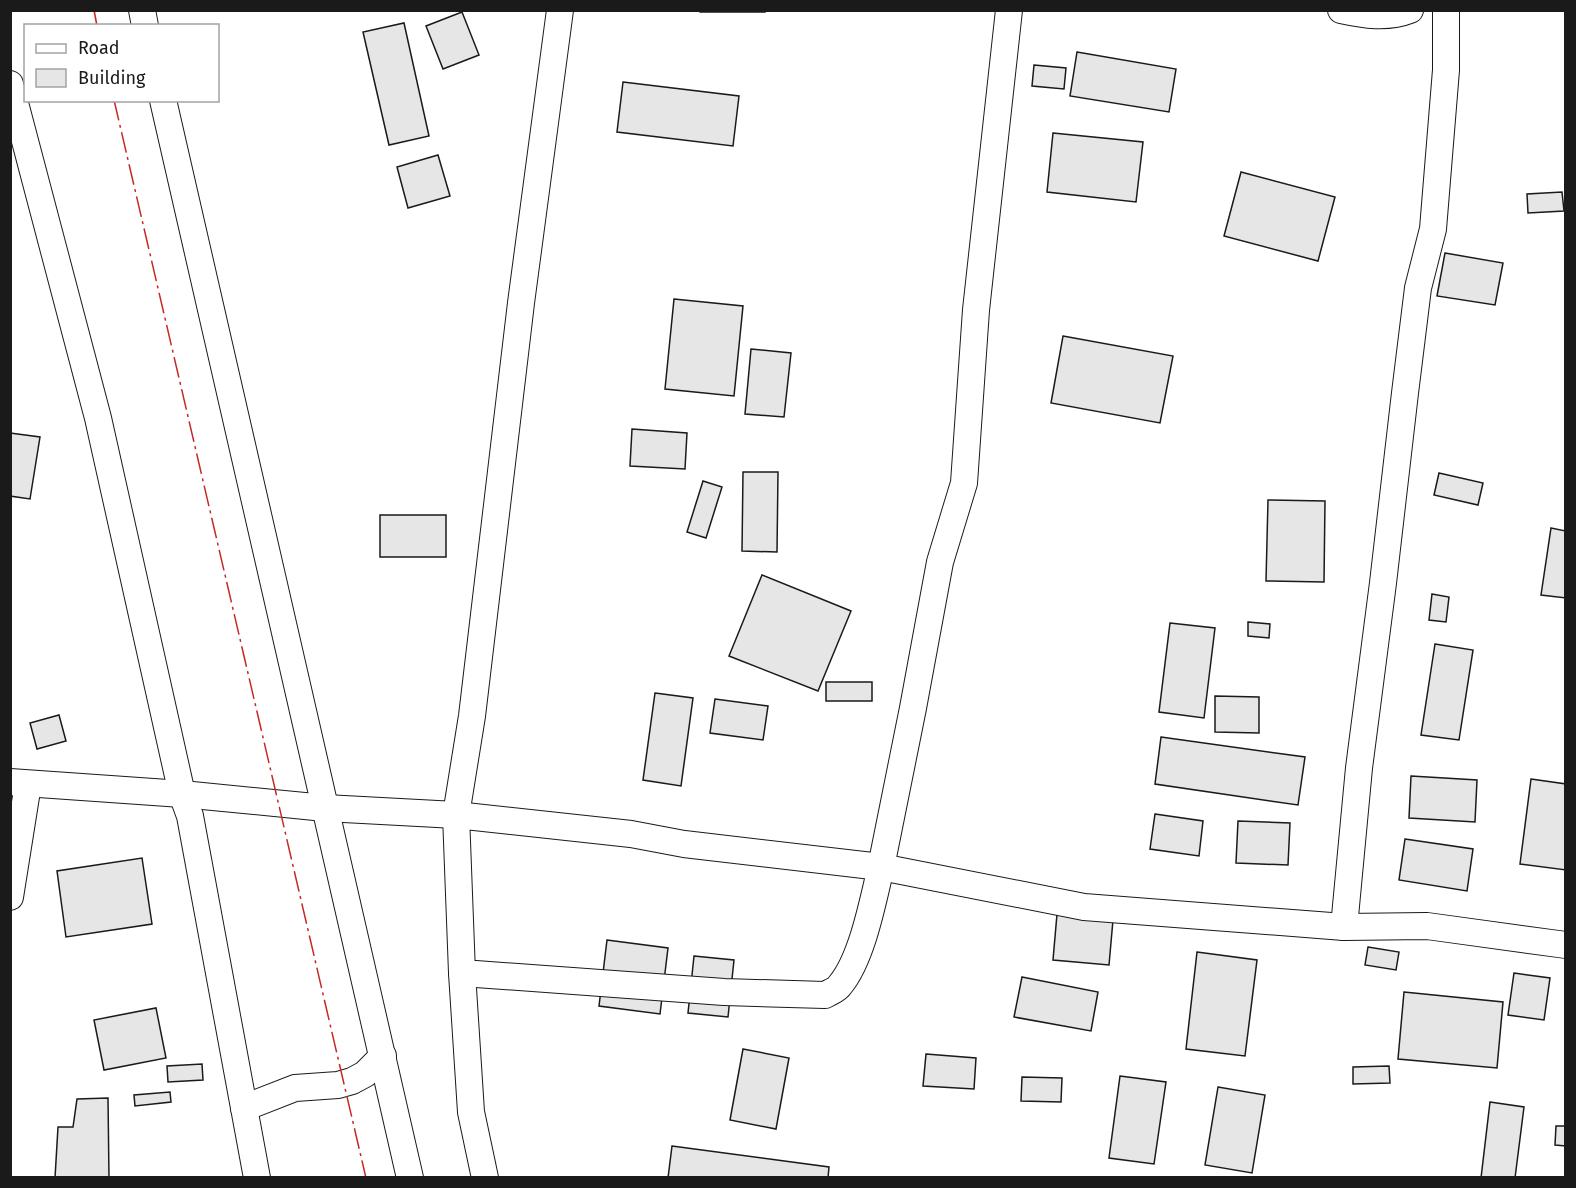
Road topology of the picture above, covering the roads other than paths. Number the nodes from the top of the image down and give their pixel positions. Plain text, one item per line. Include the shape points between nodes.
1 (560, 10) edge
2 (1009, 10) edge
3 (1341, 10) edge
4 (1410, 10) edge
5 (1446, 10) edge
6 (10, 84) edge
7 (163, 102) edge
8 (19, 783) edge
9 (182, 794) junction
10 (325, 807) junction
11 (456, 815) junction
12 (881, 867) junction
13 (10, 897) edge
14 (1344, 927) junction
15 (1566, 945) edge
16 (462, 973) junction
17 (383, 1056) junction
18 (244, 1108) junction
19 (257, 1178) edge
20 (410, 1178) edge
21 (485, 1178) edge

1 - 11 street via 472,716
2 - 12 street via 976,310 964,483 940,562
3 - 4 street via 1371,16
5 - 14 street via 1446,70 1433,229 1419,288 1405,393 1359,768
6 - 9 street via 98,418
7 - 10 street
8 - 9 street
8 - 13 street
9 - 10 street
9 - 18 street via 190,816
10 - 11 street
10 - 17 street
11 - 12 street
11 - 16 street
12 - 14 street via 1084,907
12 - 16 street via 853,964 839,987 825,995 724,992
14 - 15 street via 1426,926
16 - 21 street via 471,1112
17 - 18 street via 352,1081 295,1088
17 - 20 street
18 - 19 street

